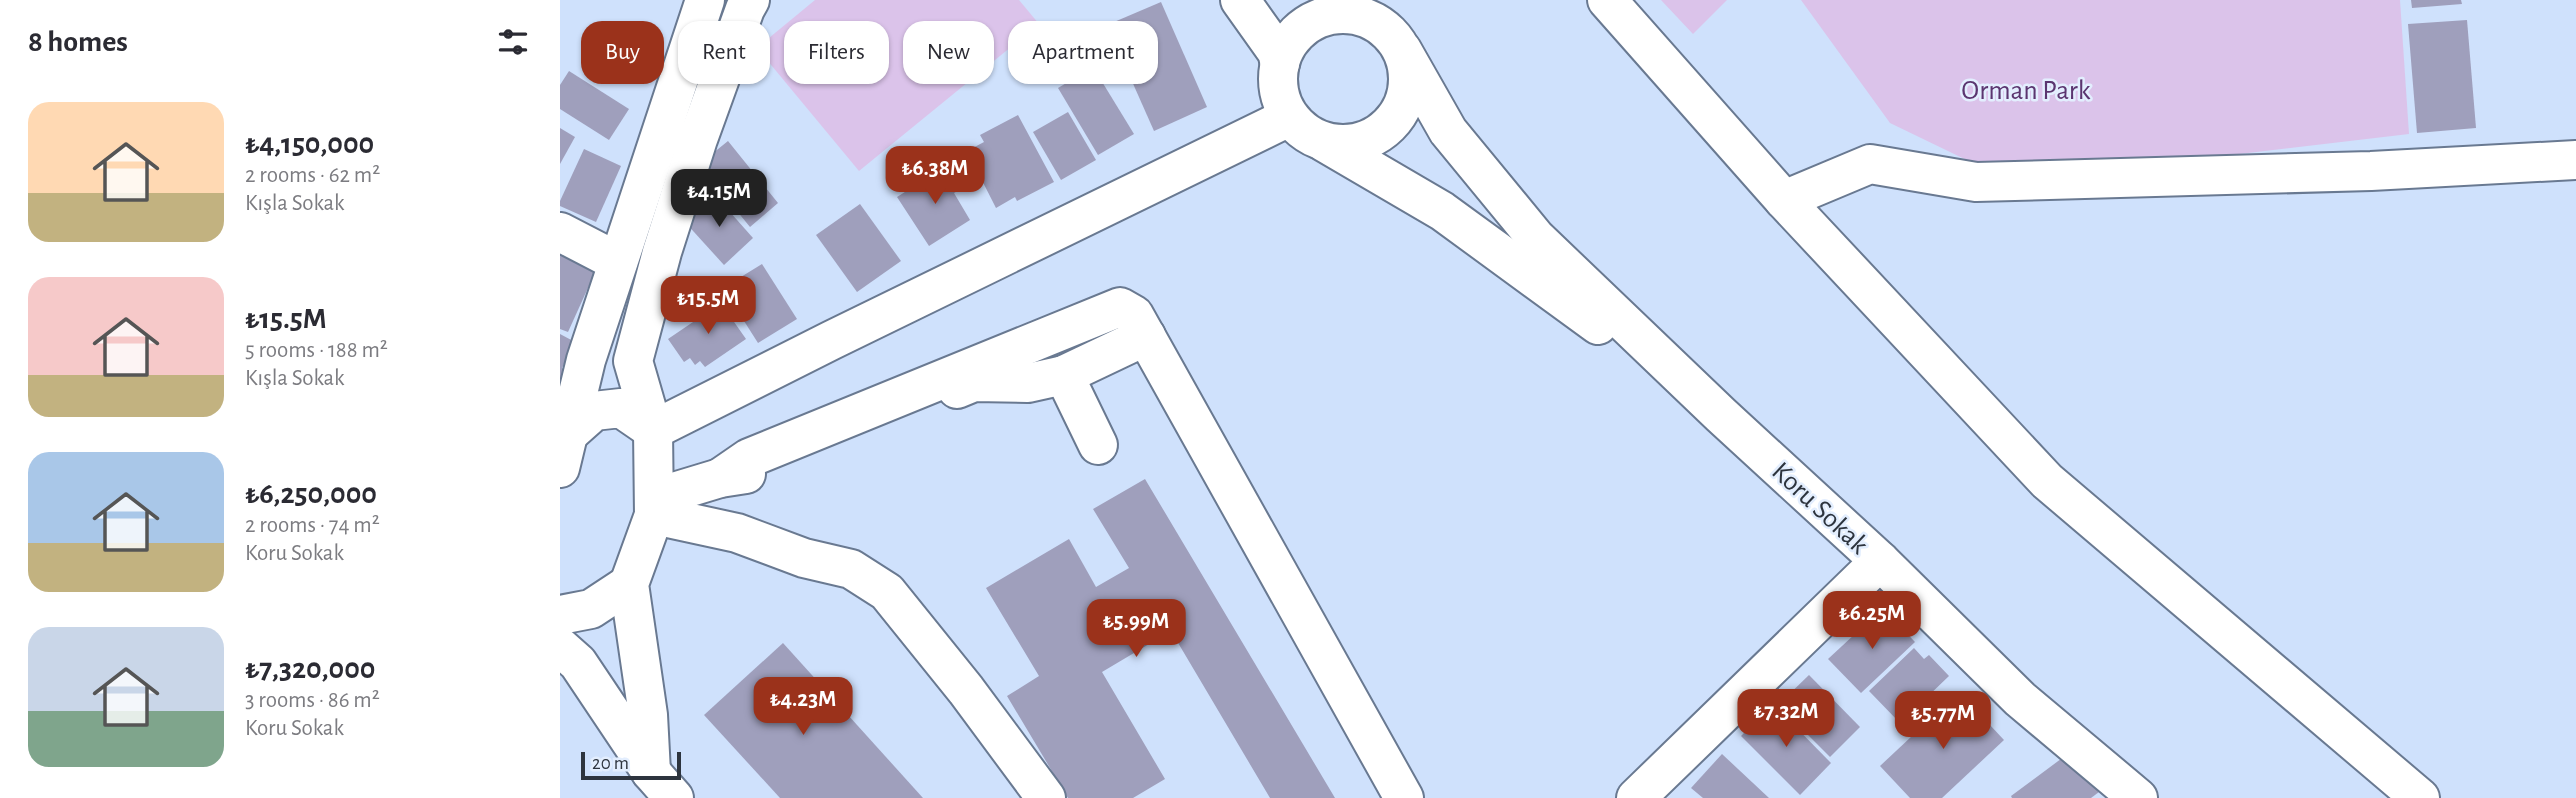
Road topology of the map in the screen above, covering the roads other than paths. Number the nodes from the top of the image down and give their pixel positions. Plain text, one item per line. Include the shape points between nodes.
1 (705, 0) edge
2 (750, 0) edge
3 (1240, 0) edge
4 (1607, 0) edge
5 (1342, 7) edge
6 (1402, 50) junction
7 (1280, 64) junction
8 (1289, 117) junction
9 (1324, 142) junction
10 (2576, 160) edge
11 (1784, 200) junction
12 (560, 232) edge
13 (618, 262) junction
14 (1146, 335) junction
15 (1064, 375) junction
16 (1721, 415) junction
17 (653, 430) junction
18 (1098, 446) dead end
19 (563, 452) edge
20 (720, 478) junction
21 (654, 506) junction
22 (1880, 561) junction
23 (629, 584) junction
24 (560, 615) edge
25 (560, 647) edge
26 (663, 785) edge
27 (1046, 798) edge
28 (1404, 798) edge
29 (1636, 798) edge
30 (2138, 798) edge
31 (2420, 798) edge

1 - 13 street
2 - 17 street via 698,139 633,360
3 - 7 street via 1277,52
4 - 11 street
5 - 6 street via 1371,20
5 - 7 street via 1309,23 1293,37
6 - 9 street via 1408,71 1407,93 1399,113 1385,129 1366,140 1346,145
6 - 16 street via 1448,131 1536,238
7 - 8 street via 1280,97
8 - 9 street
8 - 17 street
9 - 16 street via 1442,211
10 - 11 street via 1976,182 1870,164
11 - 31 street via 2047,481
12 - 13 street
13 - 19 street
14 - 15 street
14 - 20 street via 1134,314 1120,307 749,458
14 - 28 street
15 - 18 street
15 - 20 street via 1028,383 974,382 791,466
16 - 22 street, Koru Sokak
17 - 19 street via 621,408 594,411
17 - 21 street
20 - 21 street
21 - 23 street
21 - 27 street via 804,558 850,569 887,592
22 - 29 street
22 - 30 street, Koru Sokak via 2020,699
23 - 24 street via 591,609
23 - 26 street
25 - 26 street via 578,663

